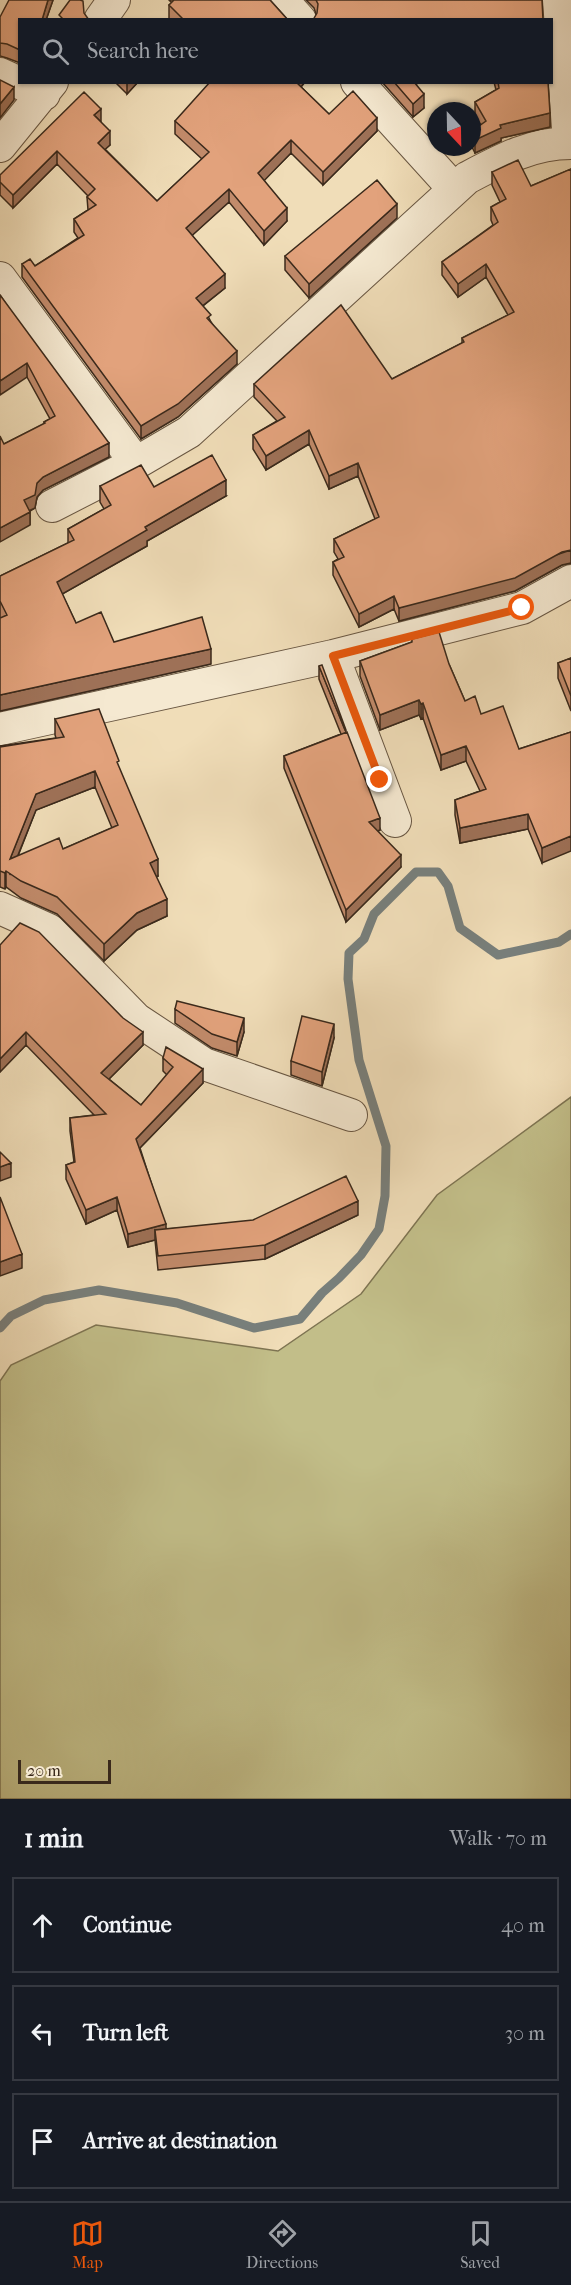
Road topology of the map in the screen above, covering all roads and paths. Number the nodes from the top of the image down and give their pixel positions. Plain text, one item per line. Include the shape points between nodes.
1 (114, 0) edge
2 (282, 0) edge
3 (559, 0) edge
4 (101, 18) edge
5 (298, 18) edge
6 (0, 74) edge
7 (18, 79) edge
8 (359, 84) edge
9 (48, 88) edge
10 (570, 143) edge
11 (0, 146) edge
12 (454, 189) junction
13 (0, 278) edge
14 (136, 463) junction
15 (52, 506) dead end
16 (571, 580) edge
17 (333, 656) junction
18 (0, 729) edge
19 (395, 821) dead end
20 (0, 908) edge
21 (351, 1115) dead end

1 - 4 street
2 - 5 street
3 - 10 street
6 - 7 street
8 - 12 street
9 - 11 street
10 - 12 street via 542,145 512,154
12 - 14 street via 189,432
13 - 14 street
14 - 15 street
16 - 17 street via 522,608
17 - 18 street
17 - 19 street
20 - 21 street via 49,930 136,1019 204,1064

